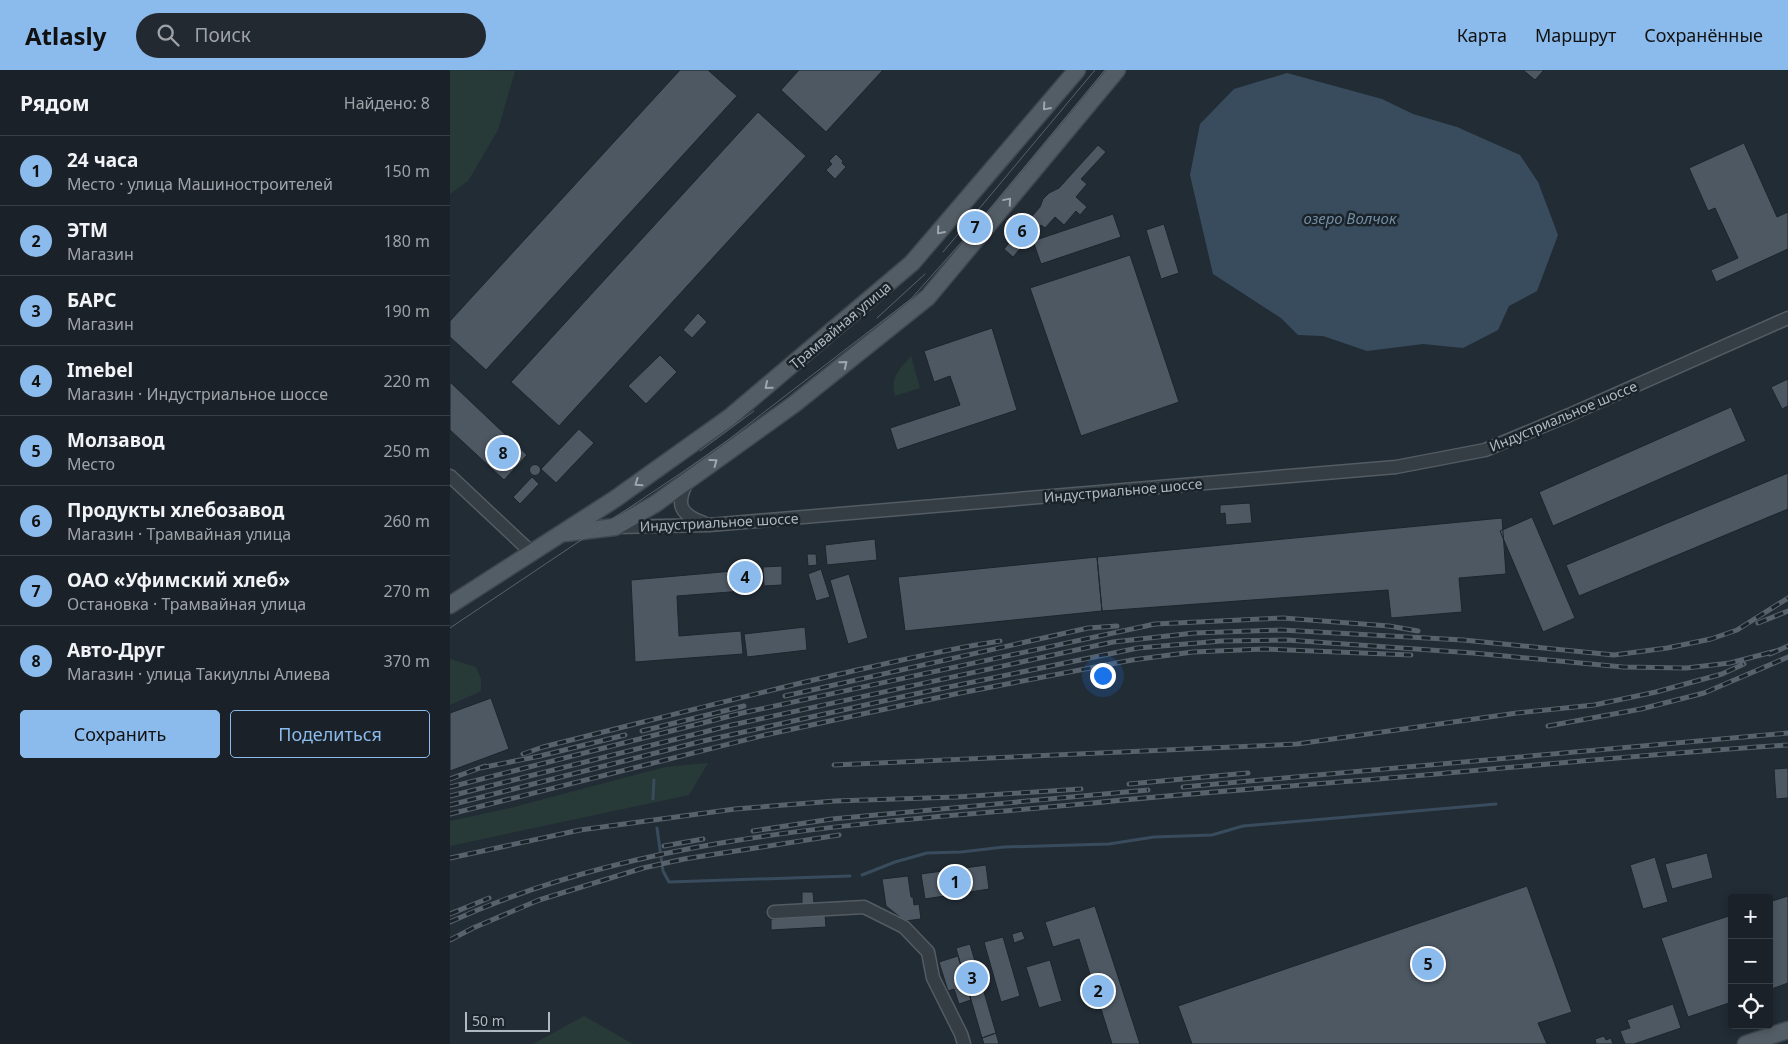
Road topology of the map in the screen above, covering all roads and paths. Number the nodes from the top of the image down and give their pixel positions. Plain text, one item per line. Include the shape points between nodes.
1 (1078, 70) edge
2 (1117, 70) edge
3 (1788, 318) edge
4 (450, 476) edge
5 (689, 480) junction
6 (709, 525) junction
7 (615, 527) junction
8 (561, 534) junction
9 (531, 552) junction
10 (450, 605) edge
11 (774, 912) dead end
12 (1788, 1030) edge
13 (964, 1044) edge
14 (1746, 1044) edge

1 -> 8 main road, Трамвайная улица via 912,263 730,417 616,499
5 -> 2 main road via 793,405 928,297
3 - 6 street, Индустриальное шоссе via 1486,450 1396,467
4 - 9 street
5 - 6 street via 681,494 681,506 694,520
5 - 7 main road
6 - 7 street, Индустриальное шоссе
7 - 8 main road, Индустриальное шоссе
8 - 9 main road, Индустриальное шоссе
9 - 10 main road, Индустриальное шоссе
11 - 13 street via 864,907 904,927 928,952 933,978
12 - 14 main road

